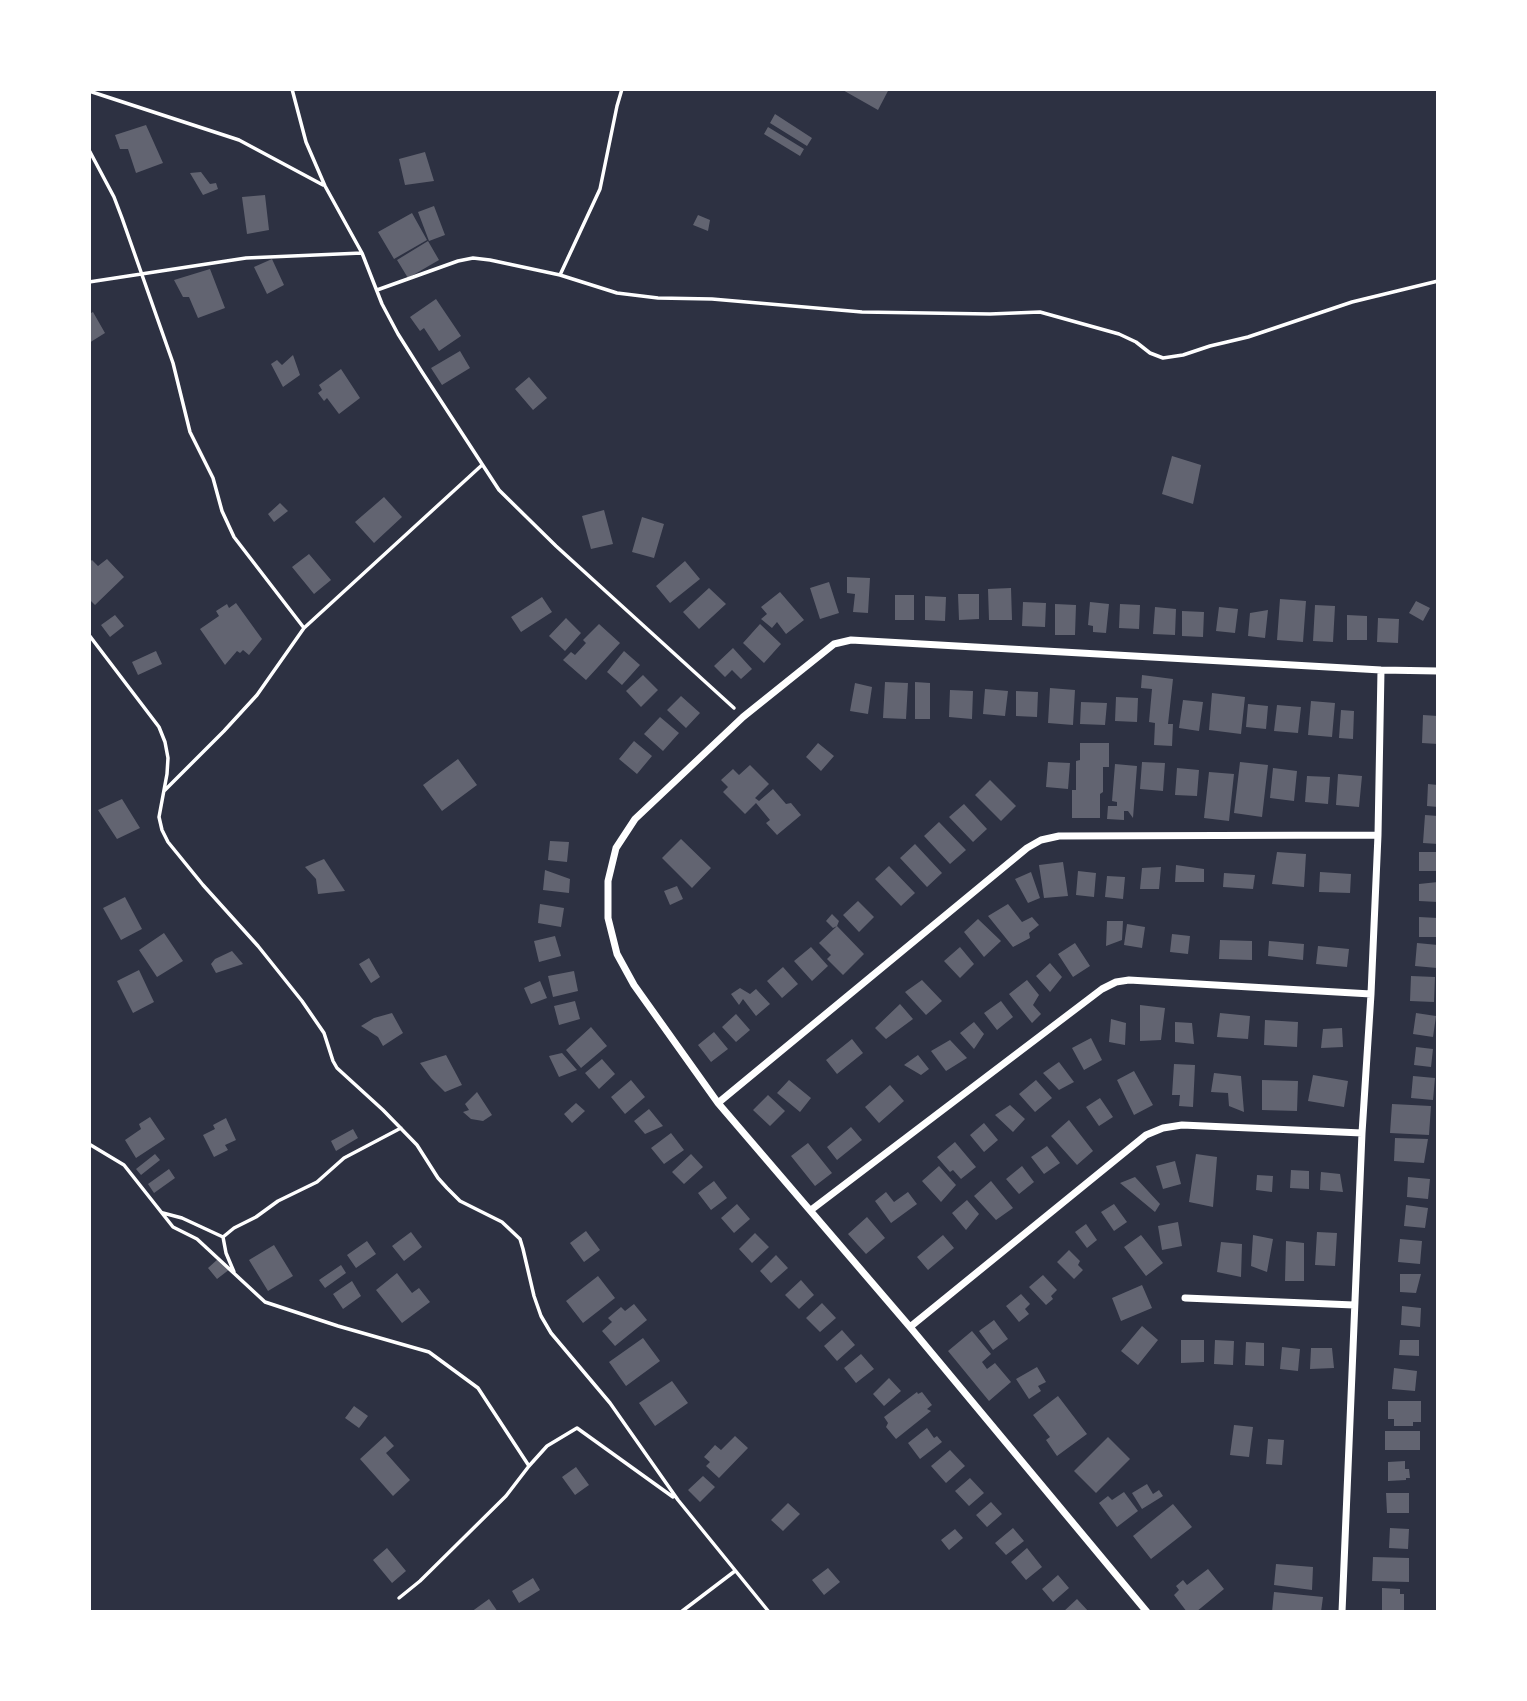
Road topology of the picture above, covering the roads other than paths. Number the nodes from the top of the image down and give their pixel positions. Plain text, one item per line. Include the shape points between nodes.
1 (1381, 670) junction
2 (1438, 671) edge
3 (1378, 835) junction
4 (1371, 994) junction
5 (718, 1103) junction
6 (1362, 1133) junction
7 (811, 1210) junction
8 (1185, 1298) dead end
9 (1354, 1305) junction
10 (910, 1327) junction
11 (1147, 1612) edge
12 (1342, 1612) edge

1 - 2 street
1 - 3 street
1 - 5 street via 851,640 834,644 743,717 635,819 616,848 608,881 608,918 617,954
3 - 4 street
3 - 5 street via 1059,836 1041,840
4 - 6 street
4 - 7 street via 1116,982
5 - 7 street
6 - 9 street
6 - 10 street via 1182,1125 1146,1135
7 - 10 street
8 - 9 street
9 - 12 street
10 - 11 street

